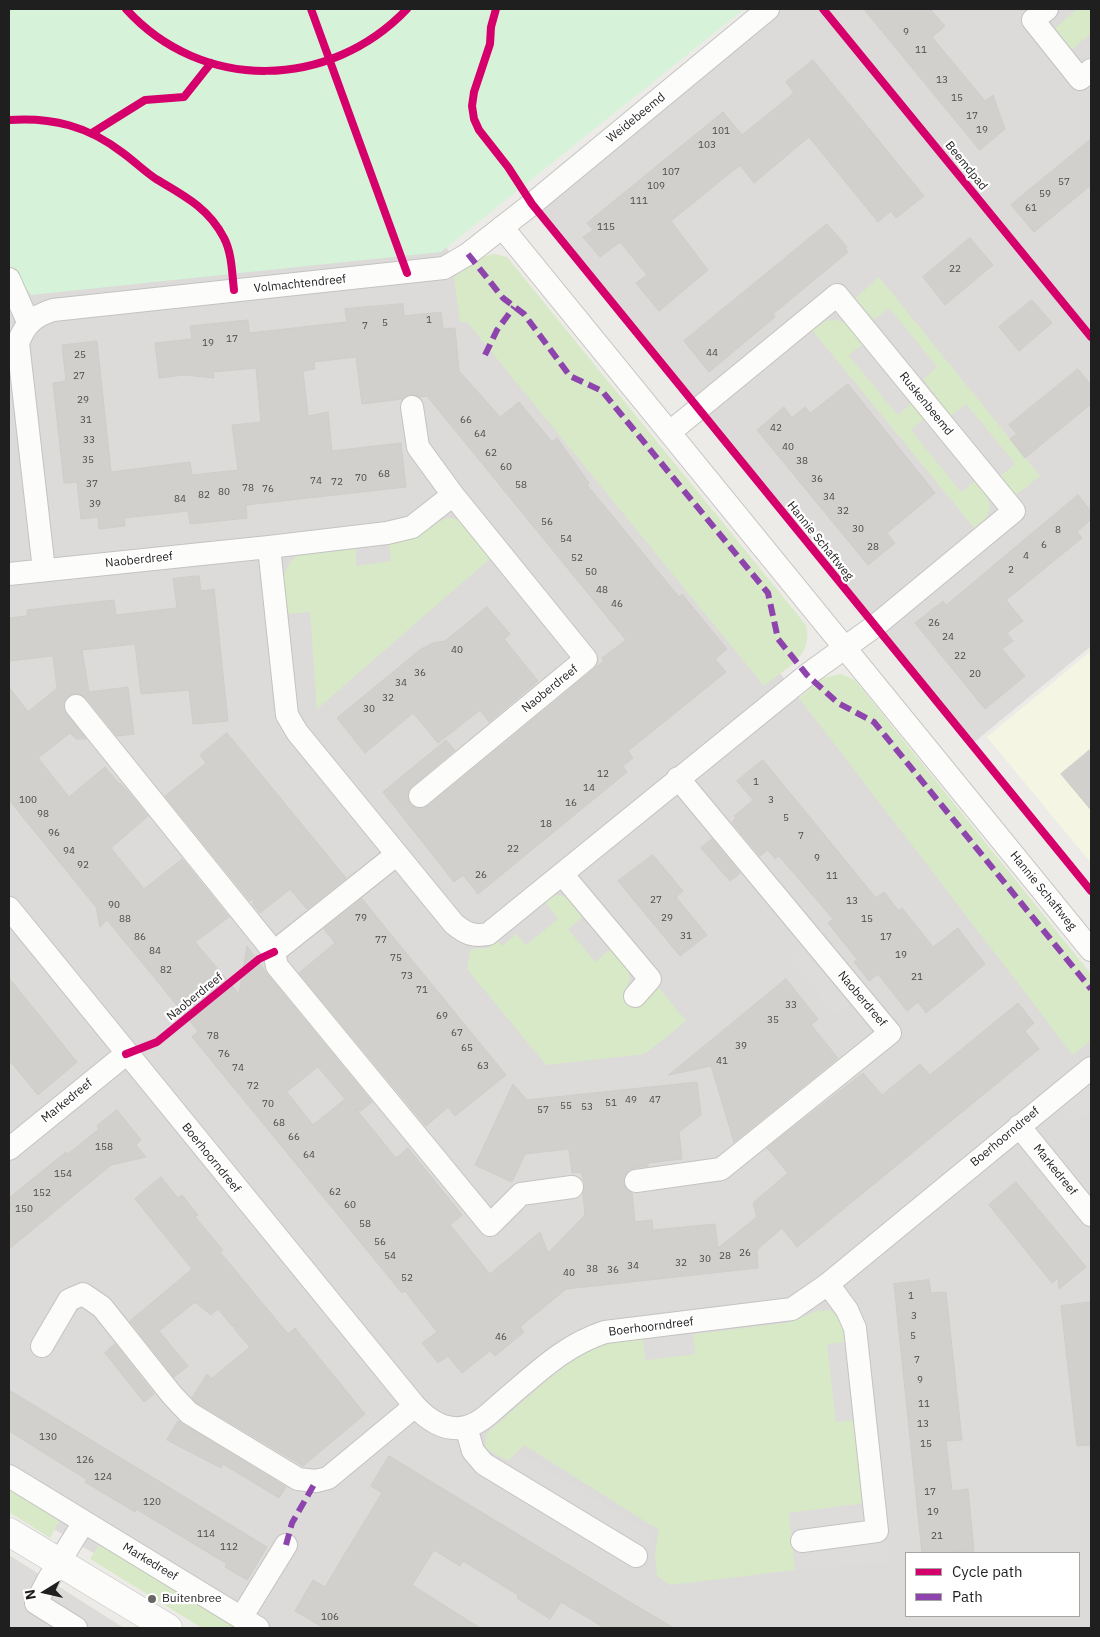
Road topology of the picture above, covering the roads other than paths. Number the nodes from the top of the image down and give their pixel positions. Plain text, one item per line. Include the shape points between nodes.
1 (768, 9) edge
2 (1047, 9) edge
3 (1091, 70) edge
4 (502, 226) junction
5 (9, 279) edge
6 (28, 322) junction
7 (412, 407) dead end
8 (670, 432) junction
9 (453, 495) junction
10 (269, 547) junction
11 (44, 570) junction
12 (9, 574) edge
13 (845, 647) junction
14 (76, 706) dead end
15 (678, 778) junction
16 (420, 796) dead end
17 (396, 856) junction
18 (562, 874) junction
19 (9, 908) edge
20 (1091, 950) edge
21 (274, 952) junction
22 (635, 996) dead end
23 (126, 1054) junction
24 (1091, 1068) edge
25 (1019, 1126) junction
26 (9, 1149) edge
27 (636, 1181) dead end
28 (572, 1187) dead end
29 (1091, 1215) edge
30 (828, 1284) junction
31 (42, 1346) dead end
32 (416, 1406) junction
33 (466, 1427) junction
34 (9, 1476) edge
35 (84, 1522) junction
36 (9, 1532) edge
37 (802, 1541) dead end
38 (286, 1545) dead end
39 (636, 1556) dead end
40 (59, 1562) junction
41 (250, 1623) edge
42 (76, 1628) edge
43 (168, 1628) edge

1 - 4 street, Weidebeemd
2 - 3 street via 1033,20 1080,79
4 - 6 street, Volmachtendreef via 456,262 427,272 53,310
4 - 8 street, Hannie Schaftweg
5 - 6 street
6 - 11 street via 18,343
7 - 9 street, Naoberdreef via 418,447
8 - 13 street, Hannie Schaftweg
8 - 13 street, Ruskenbeemd via 837,295 1014,511
9 - 10 street, Naoberdreef via 412,528 387,534
9 - 16 street, Naoberdreef via 586,659
10 - 11 street, Naoberdreef
10 - 17 street via 287,715 296,732
11 - 12 street, Naoberdreef
13 - 15 street
13 - 20 street, Hannie Schaftweg
14 - 21 street
15 - 18 street
15 - 27 street, Naoberdreef via 890,1033 721,1169
17 - 18 street via 454,924 477,936 488,934
17 - 21 street
18 - 22 street via 650,979
19 - 23 street, Boerhoorndreef
21 - 28 street via 277,966 490,1225 520,1194
23 - 26 street, Markedreef
23 - 32 street, Boerhoorndreef
24 - 25 street, Boerhoorndreef
25 - 29 street, Markedreef
25 - 30 street, Boerhoorndreef
30 - 33 street, Boerhoorndreef via 792,1309 605,1332 583,1339 566,1349 483,1419
30 - 37 street via 847,1310 855,1328 877,1531
31 - 32 street via 69,1300 83,1294 102,1307 189,1413 298,1479 316,1481 328,1478
32 - 33 street, Boerhoorndreef via 426,1418 439,1424
33 - 39 street via 473,1452 484,1464
34 - 35 street, Markedreef
35 - 40 street
35 - 41 street, Markedreef
36 - 40 street
38 - 41 street, Markedreef
40 - 42 street via 36,1603
40 - 43 street

